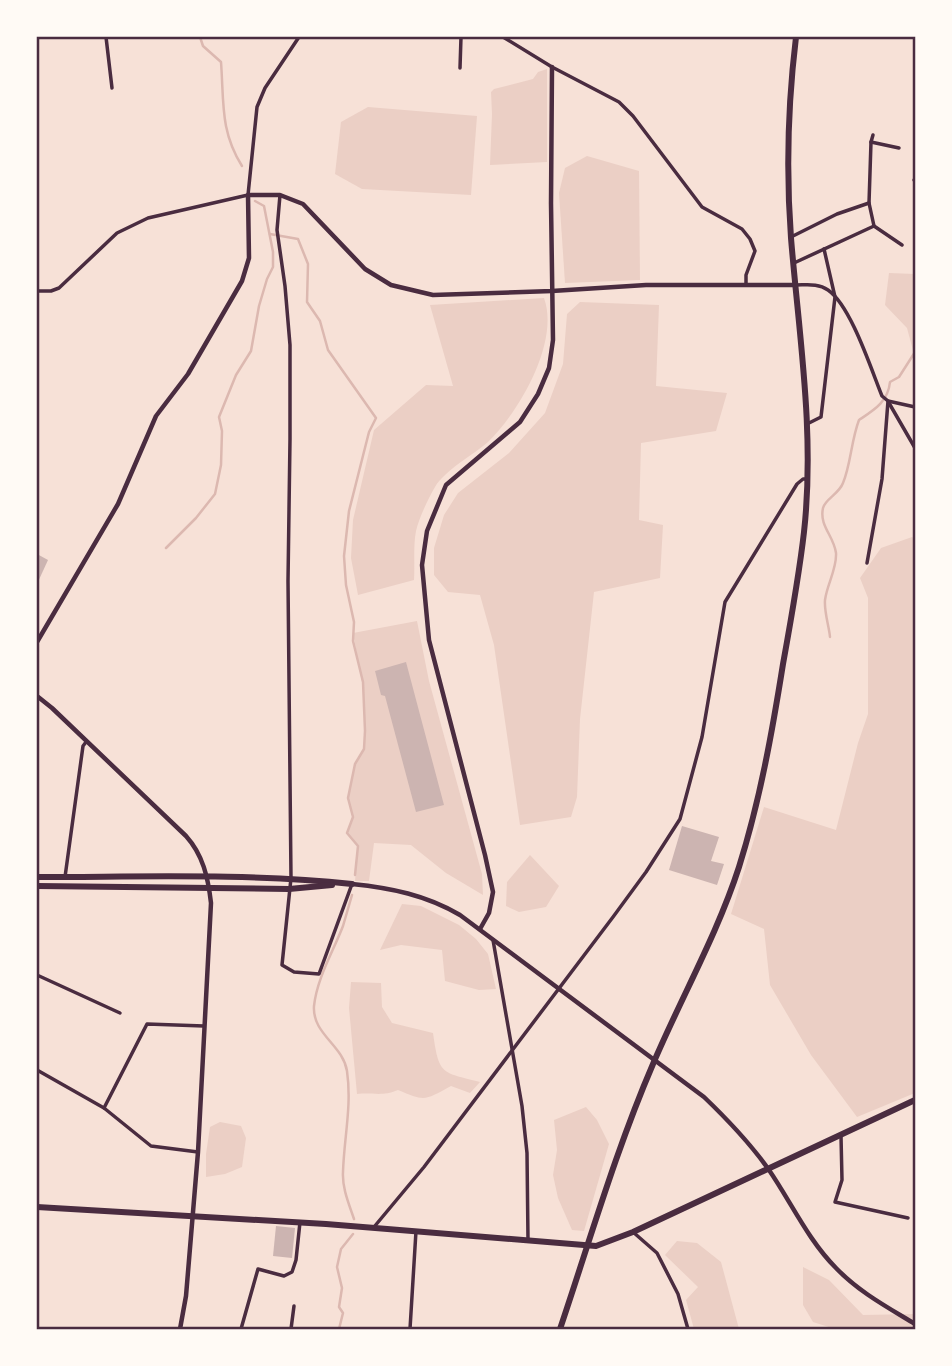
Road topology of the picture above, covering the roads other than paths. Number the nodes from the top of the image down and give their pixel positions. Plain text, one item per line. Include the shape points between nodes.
1 (106, 37) edge
2 (299, 37) edge
3 (461, 37) edge
4 (503, 37) edge
5 (796, 37) edge
6 (552, 67) junction
7 (460, 68) dead end
8 (113, 88) dead end
9 (873, 135) dead end
10 (871, 142) junction
11 (899, 148) dead end
12 (248, 195) junction
13 (280, 195) junction
14 (869, 203) junction
15 (874, 226) junction
16 (791, 237) junction
17 (902, 245) dead end
18 (824, 249) junction
19 (794, 263) junction
20 (796, 285) junction
21 (746, 287) junction
22 (37, 291) edge
23 (552, 291) junction
24 (835, 297) junction
25 (888, 401) junction
26 (915, 407) edge
27 (808, 423) junction
28 (915, 448) edge
29 (808, 480) junction
30 (867, 563) dead end
31 (37, 642) edge
32 (37, 696) edge
33 (86, 741) junction
34 (207, 876) junction
35 (37, 877) edge
36 (65, 877) junction
37 (291, 878) junction
38 (352, 884) junction
39 (37, 886) edge
40 (209, 887) junction
41 (289, 889) junction
42 (480, 929) junction
43 (493, 939) junction
44 (37, 975) edge
45 (558, 989) junction
46 (120, 1013) dead end
47 (205, 1026) junction
48 (512, 1049) junction
49 (654, 1062) junction
50 (37, 1070) edge
51 (915, 1100) edge
52 (104, 1108) junction
53 (841, 1134) junction
54 (198, 1152) junction
55 (768, 1169) junction
56 (37, 1207) edge
57 (191, 1216) junction
58 (908, 1218) dead end
59 (300, 1222) junction
60 (373, 1227) junction
61 (416, 1231) junction
62 (633, 1232) junction
63 (528, 1240) junction
64 (588, 1246) junction
65 (294, 1306) dead end
66 (915, 1324) edge
67 (180, 1329) edge
68 (241, 1329) edge
69 (292, 1329) edge
70 (410, 1329) edge
71 (560, 1329) edge
72 (688, 1329) edge

1 - 8 street
2 - 12 street via 257,107
3 - 7 street
4 - 6 street
5 - 16 main road via 788,148
6 - 21 street via 619,102 702,207 742,229 755,251
6 - 23 street
9 - 10 street
10 - 11 street
10 - 14 street
12 - 13 street
12 - 22 street via 148,218 117,233 59,288
12 - 31 street via 249,258 242,281 188,374 156,416 118,504
13 - 23 street via 303,204 365,269 391,285 433,296
13 - 37 street via 276,230 290,345
14 - 15 street
14 - 16 street
15 - 17 street
15 - 18 street
16 - 19 main road
18 - 19 street
18 - 24 street
19 - 20 main road
20 - 21 street
20 - 24 street via 818,285
20 - 27 main road
21 - 23 street via 646,285
23 - 42 street via 553,340 549,368 538,394 520,422 446,485 427,531 422,565 429,640 493,892
24 - 25 street
24 - 27 street via 821,417
25 - 26 street
25 - 28 street
25 - 30 street via 882,479
27 - 29 main road
29 - 45 street via 797,484 725,602 702,737 680,819 646,873
29 - 49 main road via 797,585 754,818 720,918
32 - 33 street
33 - 34 street via 195,846
33 - 36 street
34 - 36 main road
34 - 37 main road
34 - 40 street
35 - 36 main road
37 - 38 main road
37 - 41 street
38 - 41 main road
38 - 41 street via 319,974 294,972 282,965
38 - 42 street via 426,899
39 - 40 main road
40 - 41 main road
40 - 47 street
42 - 43 street
43 - 45 street
43 - 48 street
44 - 46 street
45 - 48 street
45 - 49 street
47 - 52 street via 147,1024
47 - 54 street
48 - 60 street
48 - 63 street via 527,1153
49 - 55 street via 704,1097 736,1127
49 - 64 main road via 618,1151
50 - 52 street
51 - 53 main road
52 - 54 street via 151,1146
53 - 55 main road
53 - 58 street via 842,1180 835,1202
54 - 57 street
55 - 62 main road
55 - 66 street via 834,1266 859,1289
56 - 57 main road
57 - 59 main road
57 - 67 street
59 - 60 main road
59 - 68 street via 292,1272 284,1276 258,1269
60 - 61 main road
61 - 63 main road
61 - 70 street
62 - 64 main road
62 - 72 street via 657,1252 678,1294
63 - 64 main road
64 - 71 main road
65 - 69 street

